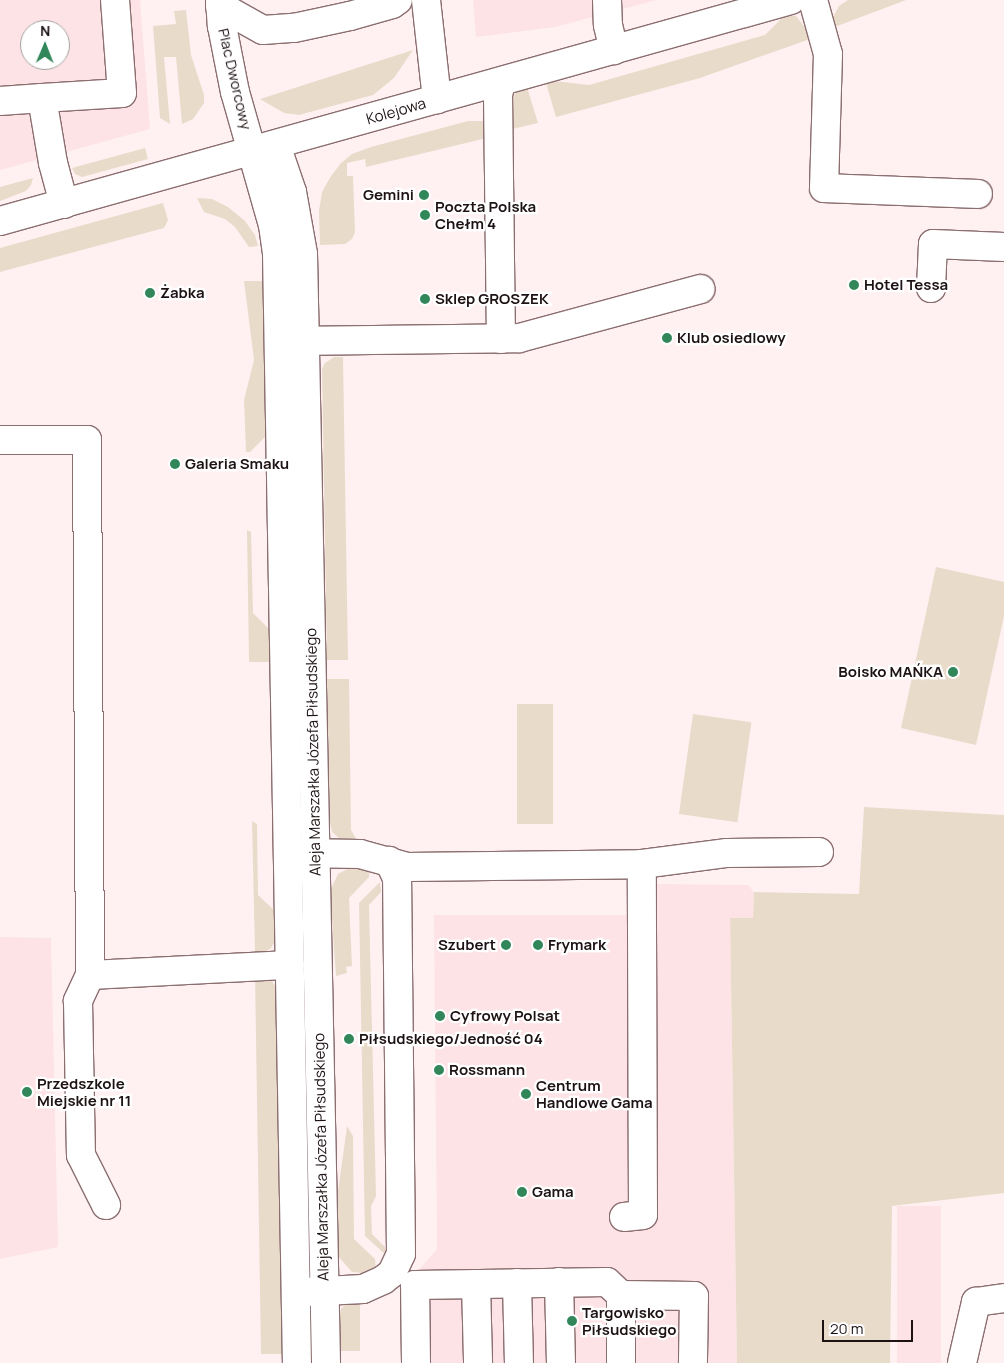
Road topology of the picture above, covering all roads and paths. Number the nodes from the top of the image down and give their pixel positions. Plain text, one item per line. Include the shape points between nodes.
1 (115, 0) edge
2 (398, 0) edge
3 (426, 0) edge
4 (607, 0) edge
5 (791, 0) edge
6 (813, 0) edge
7 (220, 3) edge
8 (744, 7) edge
9 (614, 50) junction
10 (500, 82) junction
11 (42, 98) junction
12 (437, 100) junction
13 (0, 101) edge
14 (264, 148) junction
15 (978, 194) dead end
16 (64, 204) junction
17 (0, 222) edge
18 (1004, 247) edge
19 (931, 288) dead end
20 (701, 289) dead end
21 (501, 339) junction
22 (292, 341) junction
23 (0, 440) edge
24 (315, 852) junction
25 (819, 852) dead end
26 (288, 854) junction
27 (389, 861) junction
28 (642, 864) junction
29 (290, 966) junction
30 (90, 975) junction
31 (106, 1205) dead end
32 (624, 1217) dead end
33 (559, 1282) junction
34 (517, 1283) junction
35 (476, 1284) junction
36 (296, 1292) junction
37 (324, 1292) junction
38 (621, 1295) junction
39 (1004, 1298) edge
40 (296, 1363) edge
41 (326, 1363) edge
42 (416, 1363) edge
43 (478, 1363) edge
44 (519, 1363) edge
45 (561, 1363) edge
46 (621, 1363) edge
47 (693, 1363) edge
48 (962, 1363) edge

1 - 11 street via 122,93
2 - 7 street, Plac Dworcowy via 350,16 294,28 263,30
3 - 12 street
4 - 9 street
5 - 8 street, Kolejowa
6 - 15 street via 828,54 824,188
7 - 14 street, Plac Dworcowy via 235,92
8 - 9 street, Kolejowa
9 - 10 street, Kolejowa
10 - 12 street, Kolejowa
10 - 21 street
11 - 13 street
11 - 16 street
12 - 14 street, Kolejowa
14 - 16 street, Kolejowa
14 - 22 street, Aleja Marszałka Józefa Piłsudskiego
16 - 17 street, Kolejowa
18 - 19 street via 933,244
20 - 21 street via 519,338
21 - 22 street
22 - 24 street, Aleja Marszałka Józefa Piłsudskiego
22 - 26 street, Aleja Marszałka Józefa Piłsudskiego
23 - 30 street via 87,440
24 - 26 street
24 - 27 street via 360,854
24 - 37 street, Aleja Marszałka Józefa Piłsudskiego
25 - 28 street via 727,853
26 - 29 street, Aleja Marszałka Józefa Piłsudskiego
27 - 28 street via 407,867
27 - 37 street via 397,878 401,1254 392,1273 383,1280 363,1289
28 - 32 street via 643,1215
29 - 30 street
29 - 36 street, Aleja Marszałka Józefa Piłsudskiego
30 - 31 street via 78,1001 81,1155
33 - 34 street
33 - 38 street via 607,1282
33 - 45 street
34 - 35 street
34 - 44 street
35 - 42 street via 415,1285
35 - 43 street
36 - 37 street
36 - 40 street, Aleja Marszałka Józefa Piłsudskiego
37 - 41 street, Aleja Marszałka Józefa Piłsudskiego
38 - 46 street
38 - 47 street via 694,1296
39 - 48 street via 976,1302

